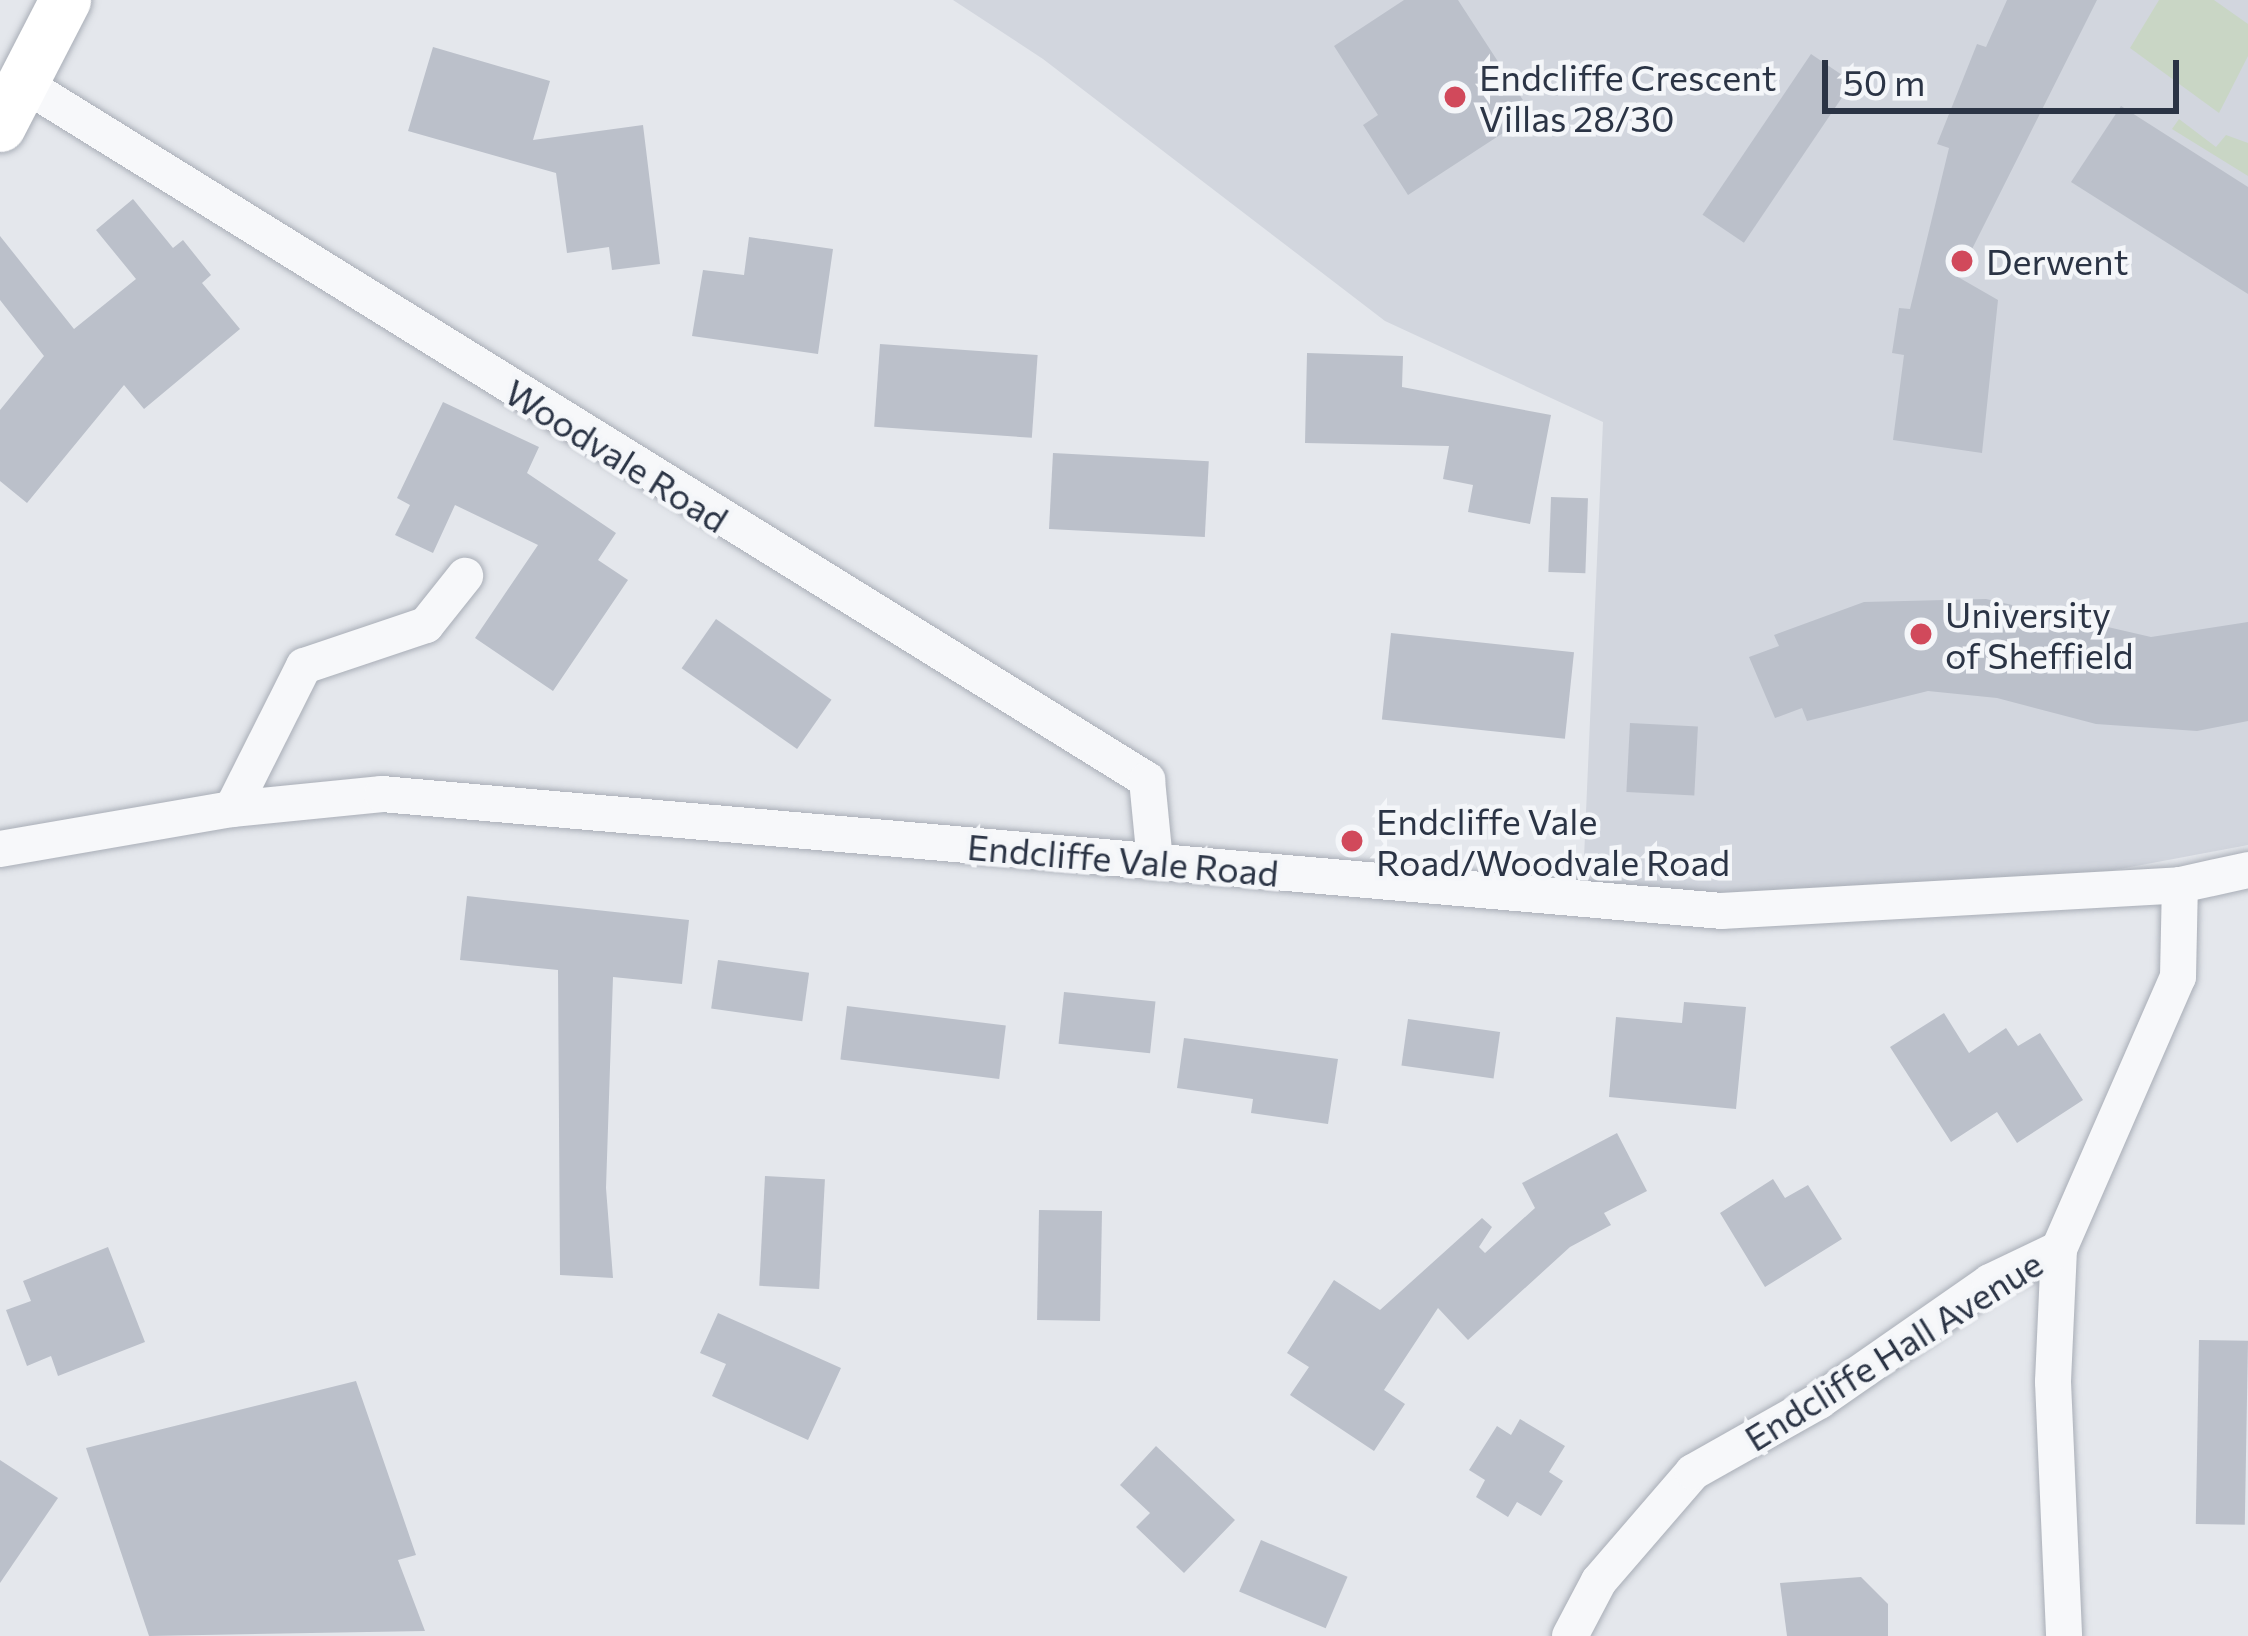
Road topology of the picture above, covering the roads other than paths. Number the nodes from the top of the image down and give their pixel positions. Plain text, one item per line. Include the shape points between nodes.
1 (65, 0) edge
2 (11, 104) edge
3 (465, 576) dead end
4 (232, 809) junction
5 (0, 849) edge
6 (1155, 862) junction
7 (2248, 870) edge
8 (2180, 885) junction
9 (2059, 1249) junction
10 (1570, 1636) edge
11 (2064, 1636) edge

1 - 2 street
2 - 6 street, Woodvale Road via 1147,780
3 - 4 street via 426,625 304,667
4 - 5 street, Endcliffe Vale Road
4 - 6 street, Endcliffe Vale Road via 382,794
6 - 8 street, Endcliffe Vale Road via 1720,911
7 - 8 street, Endcliffe Vale Road
8 - 9 street, Endcliffe Hall Avenue via 2178,977
9 - 10 street, Endcliffe Hall Avenue via 1990,1282 1819,1401 1693,1472 1599,1581
9 - 11 street via 2053,1382

